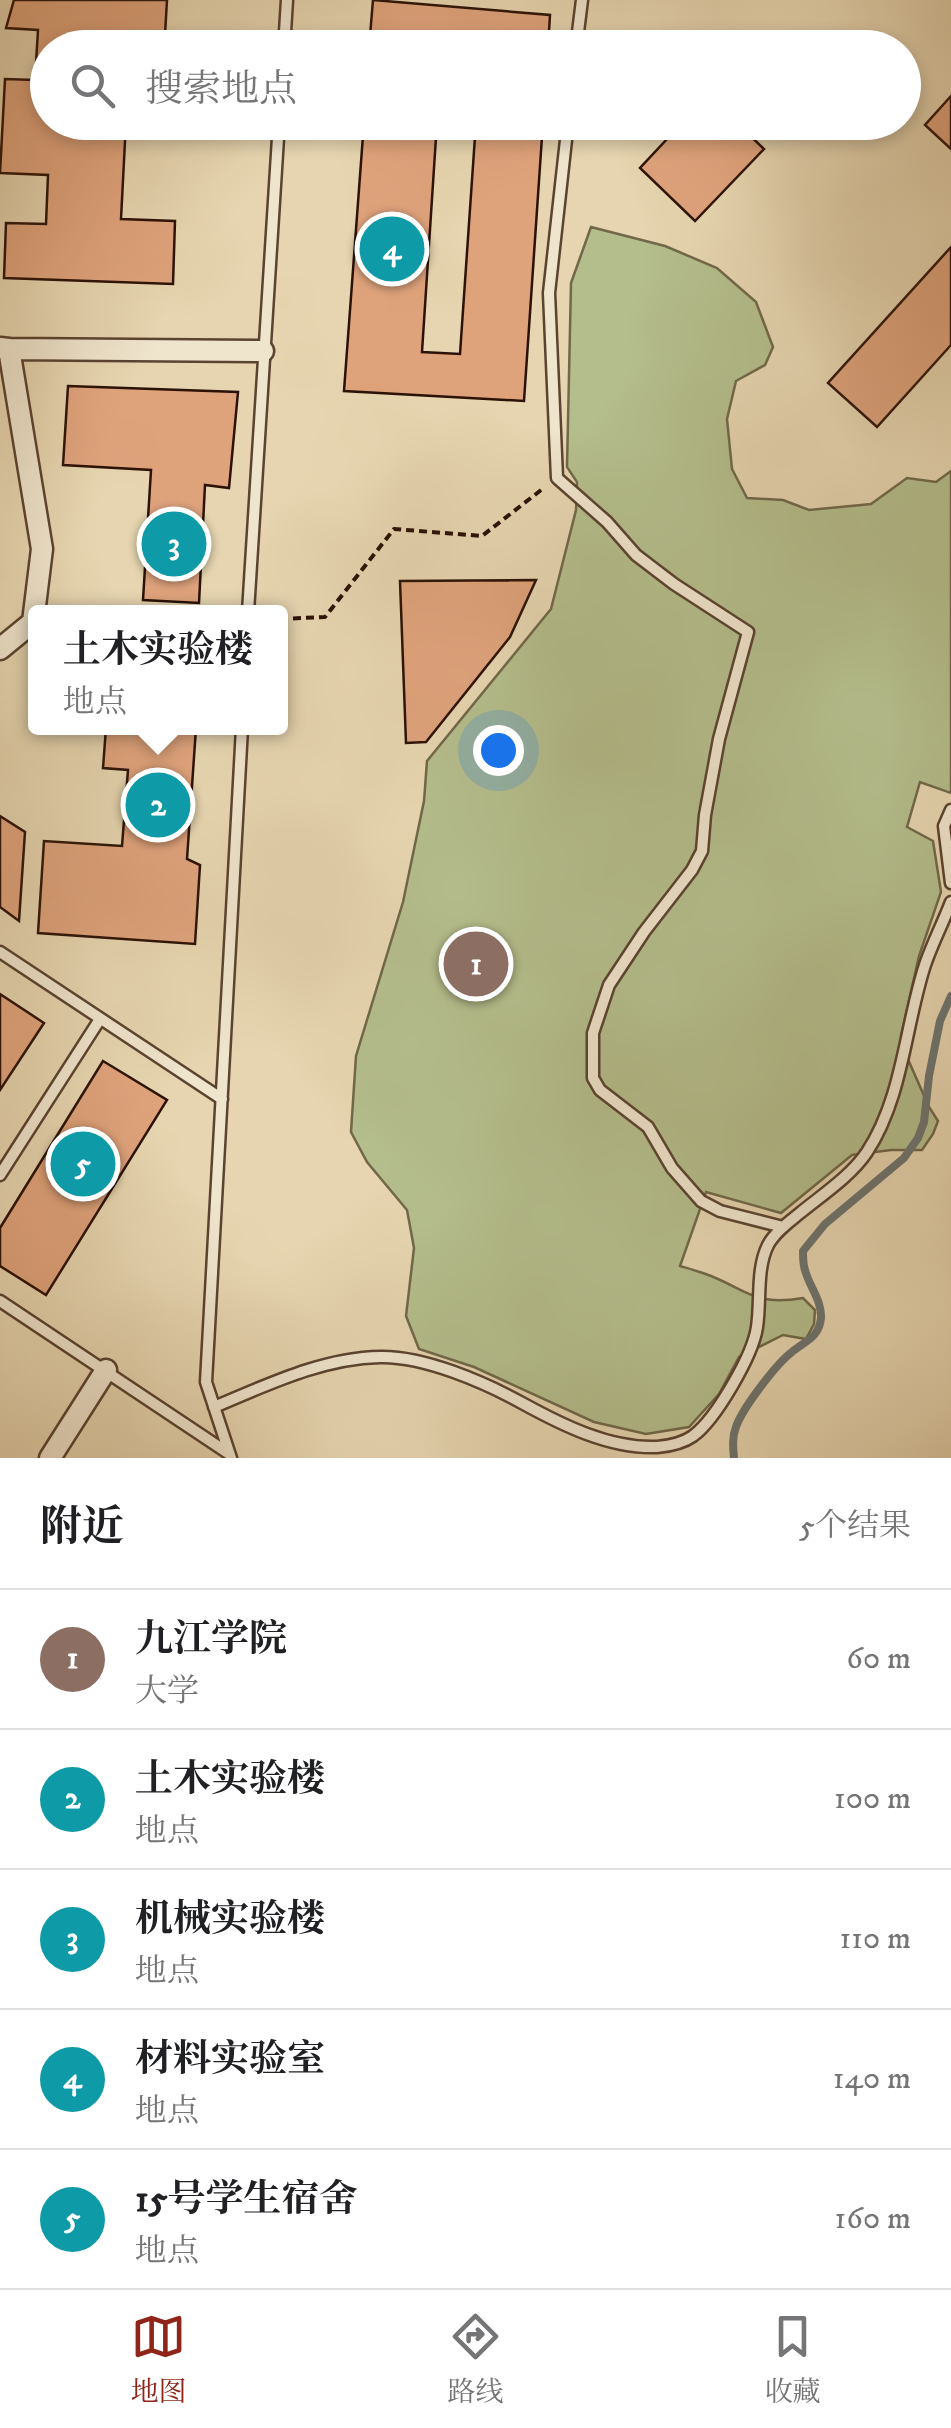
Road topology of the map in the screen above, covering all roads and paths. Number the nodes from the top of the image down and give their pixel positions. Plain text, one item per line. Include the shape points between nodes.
1 (287, 0) edge
2 (582, 0) edge
3 (285, 30) edge
4 (578, 30) edge
5 (278, 140) edge
6 (566, 140) edge
7 (4, 348) edge
8 (263, 351) junction
9 (557, 478) junction
10 (35, 605) edge
11 (248, 605) edge
12 (288, 619) edge
13 (28, 626) edge
14 (0, 649) edge
15 (242, 735) edge
16 (951, 810) edge
17 (951, 883) edge
18 (951, 902) edge
19 (0, 952) edge
20 (100, 1018) junction
21 (222, 1099) junction
22 (0, 1175) edge
23 (783, 1227) junction
24 (0, 1301) edge
25 (106, 1370) junction
26 (214, 1407) junction
27 (231, 1456) edge
28 (50, 1458) edge

1 - 3 lane
2 - 4 lane
5 - 8 lane
6 - 9 lane via 549,292
7 - 8 street
7 - 10 street via 42,549
8 - 11 lane
9 - 12 path via 482,536 394,529 325,617
9 - 23 lane via 636,555 748,632 719,739 702,851 609,985 593,1033 593,1078 648,1127 701,1201
13 - 14 street
15 - 21 lane
16 - 17 lane via 944,826
18 - 23 lane via 925,964 877,1133 854,1167
19 - 20 lane
20 - 21 lane
20 - 22 lane
21 - 26 lane via 206,1382
23 - 26 lane via 768,1246 746,1360 707,1421 677,1444 622,1443 582,1432 466,1376 383,1357 317,1367
24 - 25 lane
25 - 27 lane
25 - 28 street
26 - 27 lane

